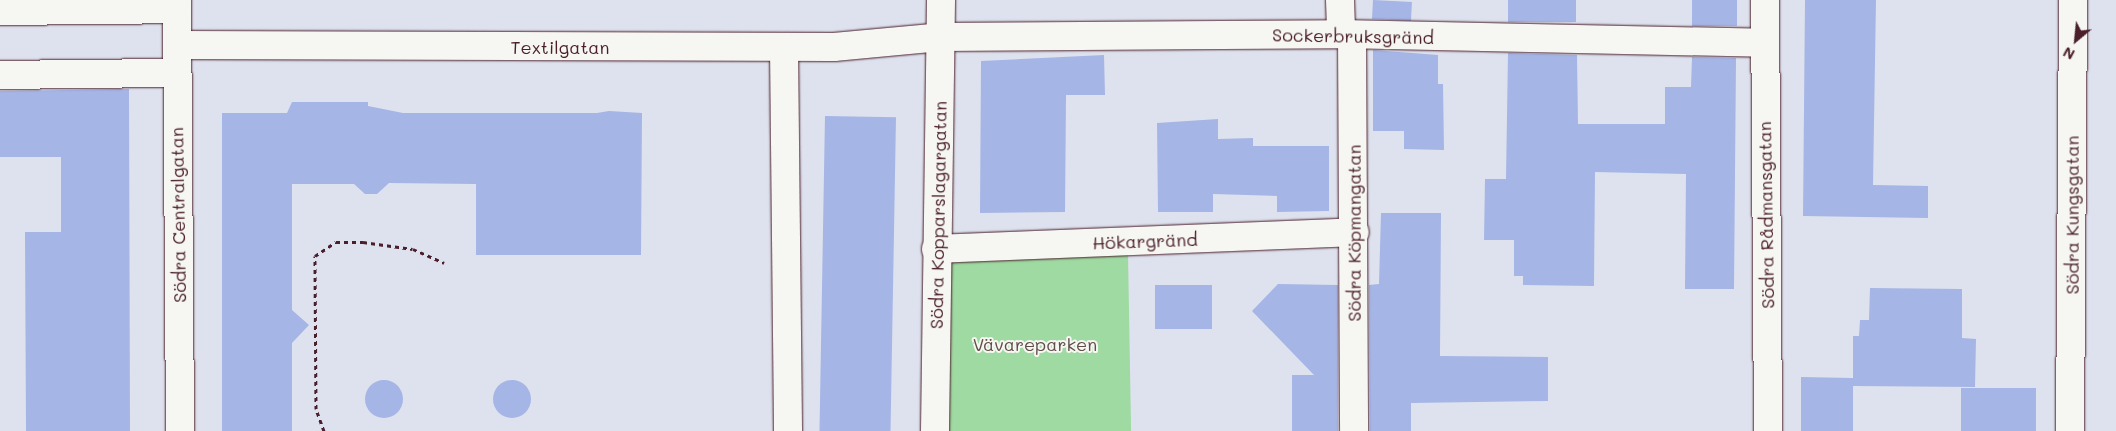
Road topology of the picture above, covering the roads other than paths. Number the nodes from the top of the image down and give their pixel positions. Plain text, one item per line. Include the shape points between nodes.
1 (941, 0) edge
2 (1340, 0) edge
3 (1765, 0) edge
4 (2073, 0) edge
5 (177, 5) edge
6 (0, 11) edge
7 (1346, 34) junction
8 (941, 37) junction
9 (1764, 43) junction
10 (178, 45) junction
11 (784, 47) junction
12 (176, 73) junction
13 (0, 75) edge
14 (1355, 232) junction
15 (936, 250) junction
16 (180, 431) edge
17 (788, 431) edge
18 (935, 431) edge
19 (1354, 431) edge
20 (1768, 431) edge
21 (2070, 431) edge

1 - 8 street, Södra Kopparslagargatan
2 - 7 street, Södra Köpmangatan
3 - 9 street, Södra Rådmansgatan
4 - 21 street, Södra Kungsgatan
5 - 6 street
5 - 10 street, Södra Centralgatan
7 - 8 street, Sockerbruksgränd
7 - 9 street, Sockerbruksgränd
7 - 14 street, Södra Köpmangatan
8 - 11 street, Textilgatan via 834,47
8 - 15 street, Södra Kopparslagargatan
9 - 20 street, Södra Rådmansgatan
10 - 11 street, Textilgatan
10 - 12 street, Södra Centralgatan
11 - 17 street
12 - 13 street
12 - 16 street, Södra Centralgatan
14 - 15 street, Hökargränd
14 - 19 street, Södra Köpmangatan
15 - 18 street, Södra Kopparslagargatan

